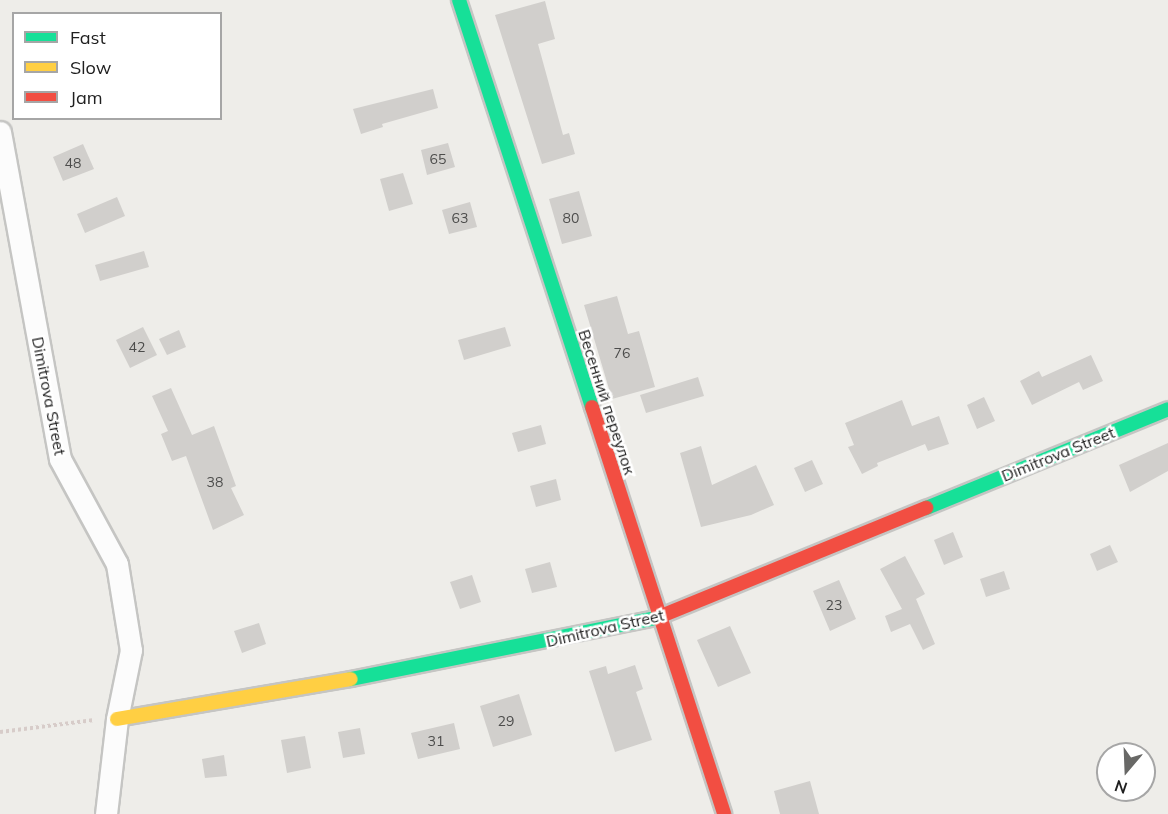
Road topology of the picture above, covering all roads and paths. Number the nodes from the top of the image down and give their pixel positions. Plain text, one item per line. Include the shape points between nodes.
1 (459, 0) edge
2 (0, 132) edge
3 (1168, 409) edge
4 (660, 617) junction
5 (117, 719) junction
6 (0, 732) edge
7 (106, 814) edge
8 (724, 814) edge

1 - 4 street, Весенний переулок
2 - 5 street, Dimitrova Street via 60,459 117,564 131,650
3 - 4 street, Dimitrova Street
4 - 5 street, Dimitrova Street via 317,686
4 - 8 street, Весенний переулок
5 - 6 path
5 - 7 street, Dimitrova Street

